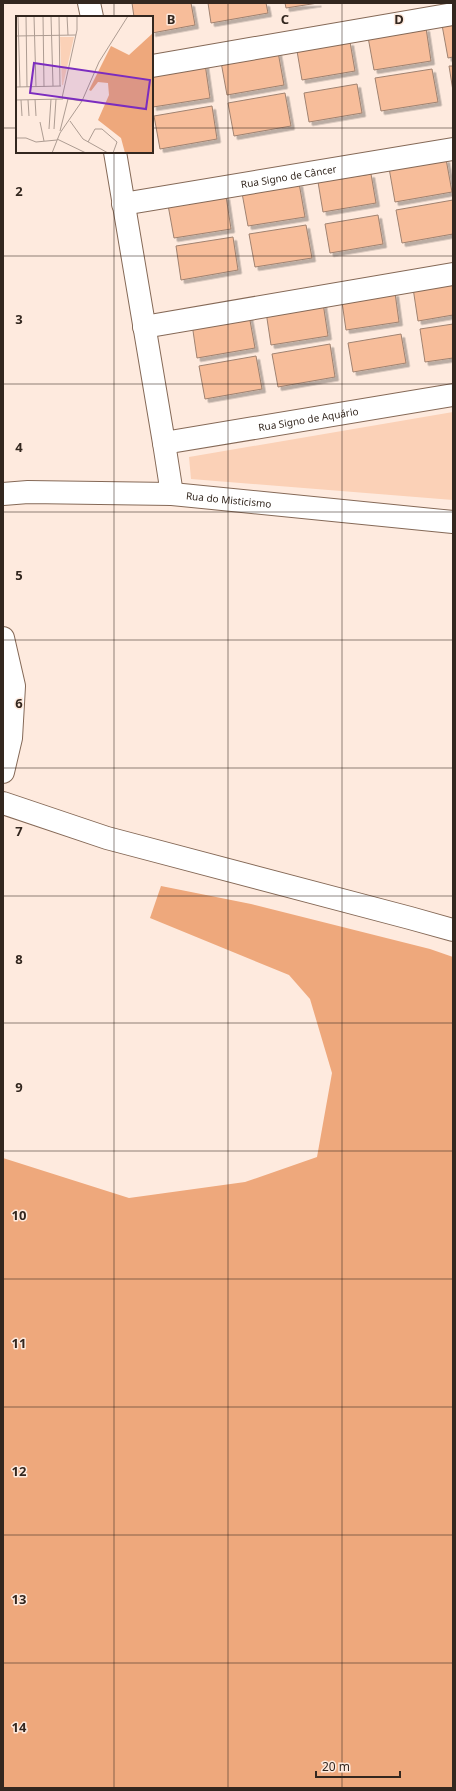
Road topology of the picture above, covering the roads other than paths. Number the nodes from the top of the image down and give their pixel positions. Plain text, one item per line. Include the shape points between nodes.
1 (89, 3) edge
2 (453, 14) edge
3 (92, 16) edge
4 (153, 66) edge
5 (453, 149) edge
6 (115, 153) edge
7 (124, 204) junction
8 (453, 274) edge
9 (144, 327) junction
10 (453, 395) edge
11 (164, 443) junction
12 (3, 494) edge
13 (172, 494) junction
14 (453, 522) edge
15 (3, 638) edge
16 (3, 772) edge
17 (3, 803) edge
18 (453, 930) edge

1 - 3 street
2 - 4 street
5 - 7 street, Rua Signo de Câncer
6 - 7 street
7 - 9 street
8 - 9 street
9 - 11 street
10 - 11 street, Rua Signo de Aquário
11 - 13 street
12 - 13 street, Rua do Misticismo
13 - 14 street, Rua do Misticismo
15 - 16 street via 14,686 11,738
17 - 18 street via 106,838

